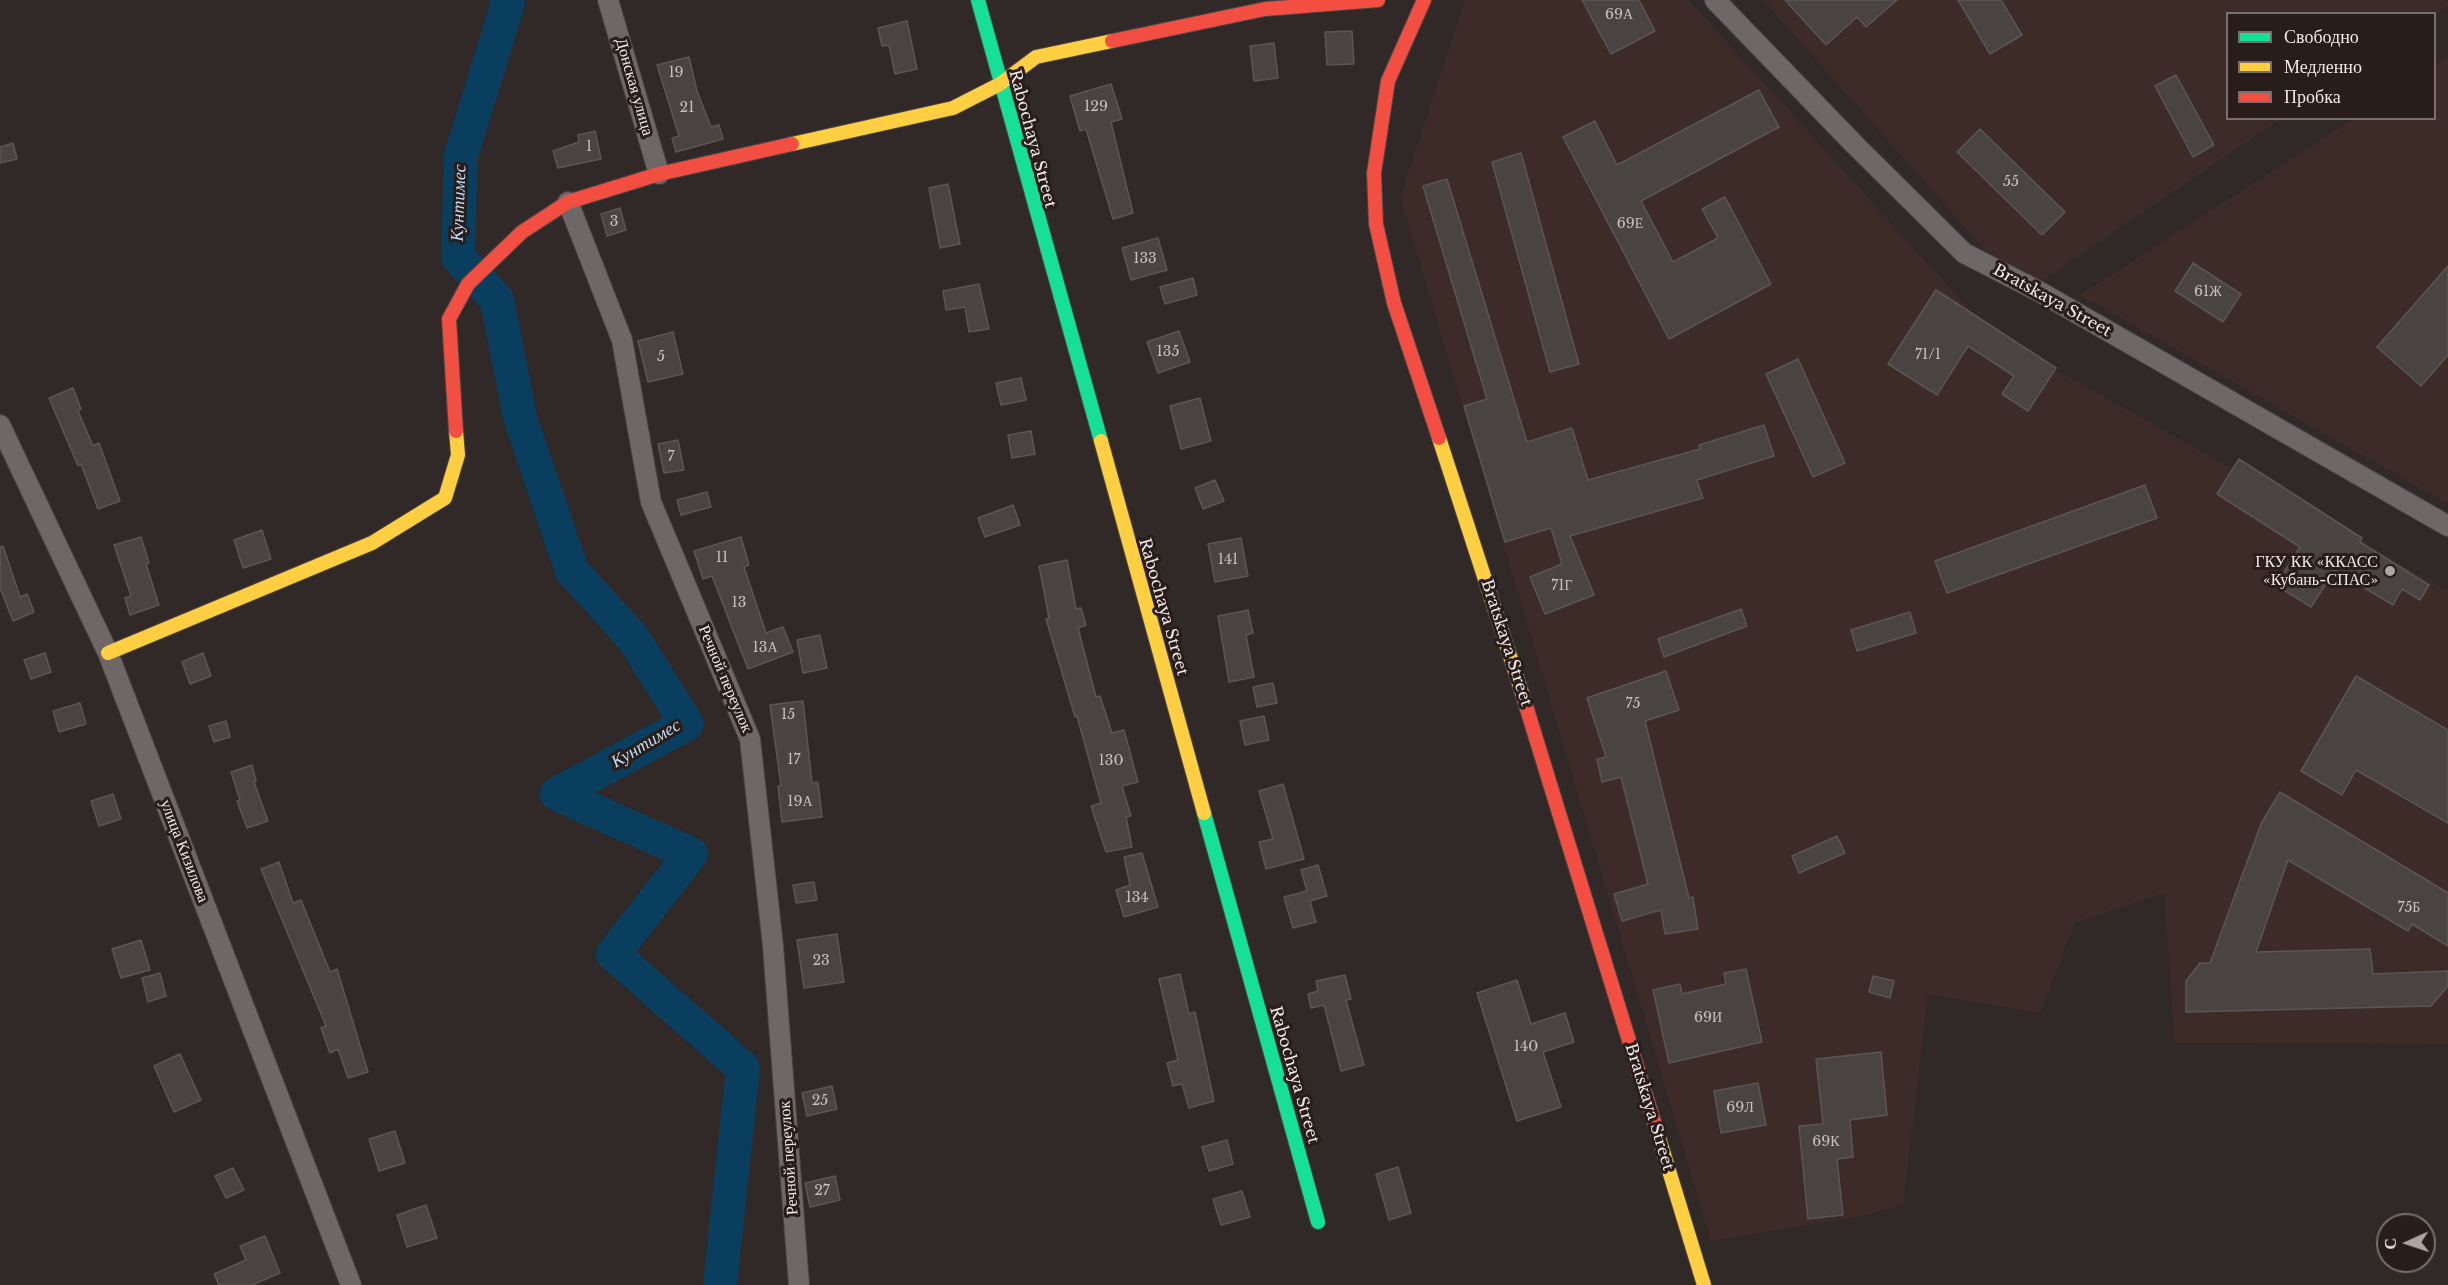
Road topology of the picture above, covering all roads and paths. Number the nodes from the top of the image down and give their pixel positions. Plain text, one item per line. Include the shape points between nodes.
1 (608, 0) edge
2 (978, 0) edge
3 (1378, 0) edge
4 (1425, 0) edge
5 (1715, 0) edge
6 (1000, 84) junction
7 (659, 174) junction
8 (568, 202) junction
9 (0, 425) edge
10 (2448, 526) edge
11 (108, 653) junction
12 (1318, 1222) dead end
13 (351, 1285) edge
14 (799, 1285) edge
15 (1704, 1285) edge

1 - 7 street, Донская улица
2 - 6 street, Rabochaya Street
3 - 6 street via 1264,9 1036,57
4 - 15 street, Bratskaya Street via 1388,81 1374,173 1377,224 1394,303 1505,637
5 - 10 street, Bratskaya Street via 1964,253 2040,292
6 - 7 street via 954,108
6 - 12 street, Rabochaya Street
7 - 8 street
8 - 11 street via 522,232 490,261 468,284 449,319 458,455 445,498 372,543
8 - 14 street, Речной переулок via 622,340 651,502 750,739 773,946
9 - 11 street, улица Кизилова
11 - 13 street, улица Кизилова

